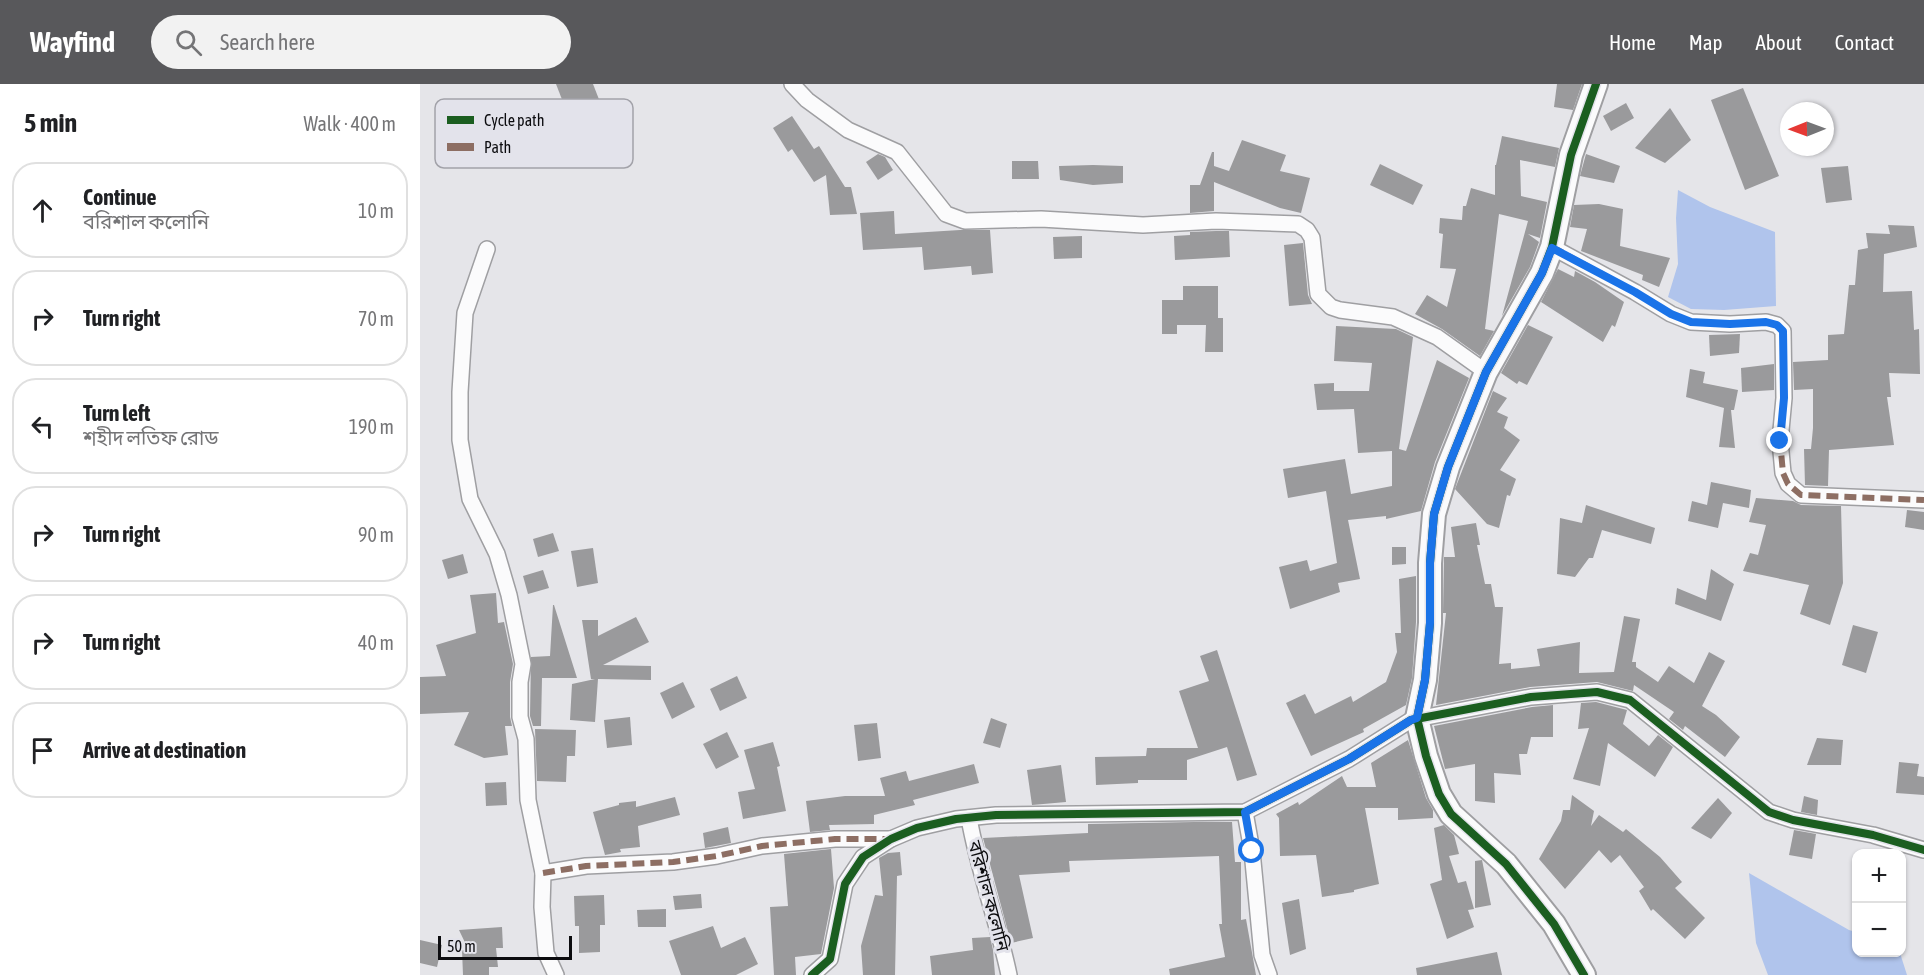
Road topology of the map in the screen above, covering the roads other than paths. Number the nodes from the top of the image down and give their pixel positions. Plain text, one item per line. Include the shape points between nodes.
1 (792, 84) edge
2 (1596, 84) edge
3 (1552, 248) junction
4 (487, 249) dead end
5 (1486, 372) junction
6 (1924, 500) edge
7 (1417, 718) junction
8 (1245, 812) junction
9 (969, 818) junction
10 (891, 839) junction
11 (1924, 850) edge
12 (543, 873) junction
13 (556, 975) edge
14 (812, 975) edge
15 (1009, 975) edge
16 (1269, 975) edge
17 (1584, 975) edge

1 - 5 street via 848,130 897,152 946,214 965,220 1298,224 1312,238 1318,294 1331,307 1394,317 1437,337
2 - 3 street via 1571,155
3 - 5 street
3 - 6 street via 1691,322 1777,325 1783,331 1783,473 1788,484 1801,495
4 - 12 street via 465,313 460,440 470,499 497,554 524,664 520,717 526,739 528,800
5 - 7 street via 1448,467 1434,514 1430,623
7 - 8 street via 1349,759
7 - 11 street via 1532,697 1597,692 1630,700 1769,812
7 - 17 street via 1439,794 1451,814 1506,864 1554,924
8 - 9 street
8 - 16 street via 1262,955
9 - 10 street via 917,828
9 - 15 street, বরিশাল কলোনি
10 - 12 street via 835,839 762,846 673,862 586,866
10 - 14 street via 863,857 845,884 830,959
12 - 13 street via 546,953

